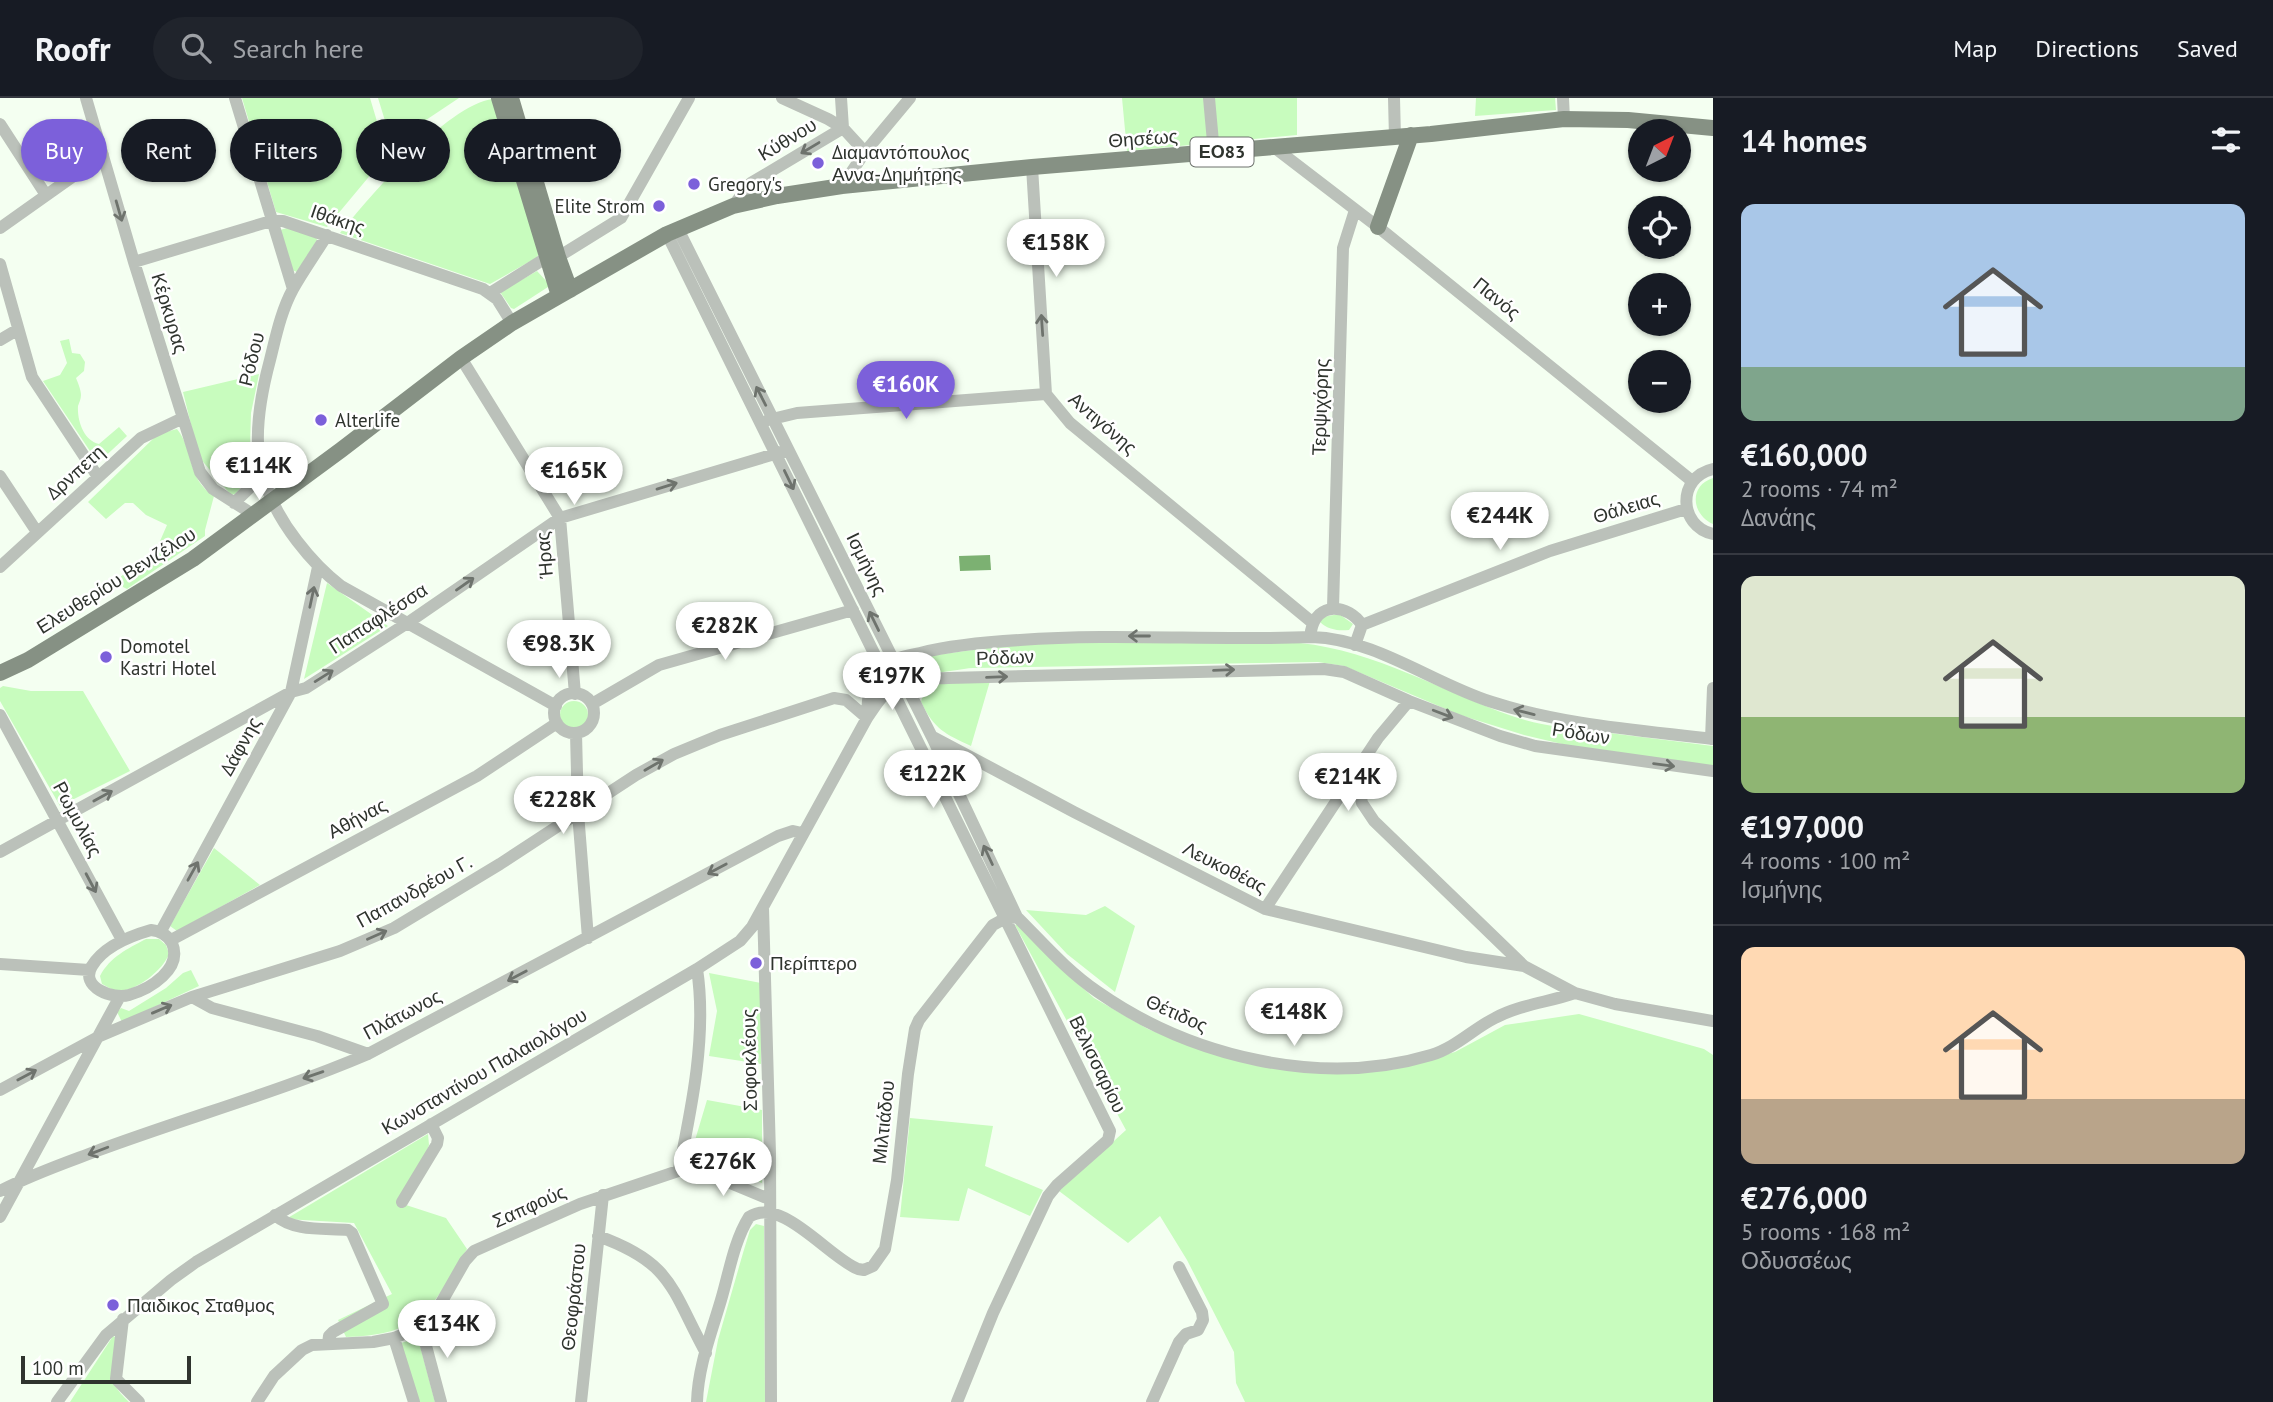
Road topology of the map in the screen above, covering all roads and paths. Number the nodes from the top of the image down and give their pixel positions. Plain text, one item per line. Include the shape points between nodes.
1 (86, 98) edge
2 (235, 98) edge
3 (499, 98) edge
4 (511, 98) edge
5 (689, 98) edge
6 (782, 98) edge
7 (841, 98) edge
8 (910, 98) edge
9 (1209, 98) edge
10 (1394, 98) edge
11 (1563, 98) edge
12 (92, 119) edge
13 (1564, 119) junction
14 (0, 124) edge
15 (843, 128) junction
16 (1713, 128) edge
17 (1403, 136) junction
18 (1275, 148) junction
19 (865, 152) junction
20 (1214, 153) junction
21 (1032, 167) junction
22 (107, 169) edge
23 (65, 182) edge
24 (842, 186) junction
25 (46, 195) junction
26 (733, 206) junction
27 (1355, 210) junction
28 (271, 221) junction
29 (1378, 227) junction
30 (0, 228) edge
31 (673, 232) junction
32 (327, 235) junction
33 (552, 257) junction
34 (134, 262) junction
35 (0, 264) edge
36 (293, 289) junction
37 (491, 292) junction
38 (564, 293) junction
39 (512, 323) junction
40 (17, 330) junction
41 (0, 340) edge
42 (461, 358) junction
43 (1046, 394) junction
44 (183, 418) junction
45 (767, 421) junction
46 (782, 452) junction
47 (1713, 469) edge
48 (0, 476) edge
49 (262, 476) junction
50 (98, 477) junction
51 (1692, 481) junction
52 (270, 502) junction
53 (234, 503) junction
54 (1686, 509) junction
55 (254, 515) junction
56 (561, 518) junction
57 (37, 532) junction
58 (1713, 534) edge
59 (0, 566) edge
60 (318, 567) junction
61 (1334, 608) junction
62 (853, 610) junction
63 (409, 622) junction
64 (1362, 625) junction
65 (1312, 630) junction
66 (1356, 645) junction
67 (893, 660) junction
68 (881, 667) junction
69 (0, 673) edge
70 (904, 682) junction
71 (891, 687) junction
72 (1713, 688) edge
73 (291, 692) junction
74 (575, 694) junction
75 (1409, 701) junction
76 (592, 704) junction
77 (556, 706) junction
78 (0, 715) edge
79 (867, 718) junction
80 (557, 723) junction
81 (576, 733) junction
82 (932, 737) junction
83 (1712, 739) edge
84 (1356, 770) junction
85 (1713, 771) edge
86 (578, 813) junction
87 (58, 821) junction
88 (802, 833) junction
89 (0, 852) edge
90 (763, 908) junction
91 (1265, 909) junction
92 (1010, 918) junction
93 (161, 931) junction
94 (588, 938) junction
95 (122, 940) junction
96 (171, 940) junction
97 (0, 964) edge
98 (1524, 966) junction
99 (697, 969) junction
100 (89, 970) junction
101 (1575, 993) junction
102 (192, 997) junction
103 (119, 998) junction
104 (1713, 1021) edge
105 (100, 1036) junction
106 (368, 1054) junction
107 (0, 1090) edge
108 (431, 1124) junction
109 (679, 1169) junction
110 (21, 1180) junction
111 (0, 1191) edge
112 (603, 1195) junction
113 (402, 1202) dead end
114 (769, 1206) junction
115 (275, 1215) junction
116 (0, 1217) edge
117 (598, 1236) junction
118 (1179, 1267) dead end
119 (123, 1319) junction
120 (421, 1327) junction
121 (394, 1338) junction
122 (328, 1344) junction
123 (706, 1353) junction
124 (57, 1402) edge
125 (139, 1402) edge
126 (257, 1402) edge
127 (414, 1402) edge
128 (441, 1402) edge
129 (581, 1402) edge
130 (697, 1402) edge
131 (771, 1402) edge
132 (957, 1402) edge
133 (1152, 1402) edge

1 - 12 street, Κέρκυρας
2 - 28 street
3 - 33 main road
4 - 33 main road
5 - 33 street via 621,218
6 - 15 street
7 - 15 street, Κύθνου
8 - 19 street
9 - 20 street
10 - 17 street
11 - 13 street
13 - 16 main road, Θησέως / ΕΟ83
13 - 17 main road, Θησέως / ΕΟ83
14 - 25 street
15 - 19 street
15 -> 26 street, Κύθνου via 751,183
17 - 18 main road, Θησέως / ΕΟ83
17 - 29 main road
18 - 20 main road, Θησέως / ΕΟ83
18 - 27 street, Πανός
19 - 24 street
20 - 21 main road, Θησέως / ΕΟ83
21 - 24 main road, Θησέως / ΕΟ83
43 -> 21 street, Αντιγόνης
22 -> 34 street, Κέρκυρας
23 - 25 street
24 - 26 main road, Θησέως / ΕΟ83
25 - 30 street
26 - 31 main road, Θησέως / ΕΟ83
27 - 29 street, Πανός
27 - 61 street, Τερψιχόρης via 1343,248
28 - 32 street, Ιθάκης
28 - 34 street, Ιθάκης
28 - 36 street
29 - 51 street, Πανός
31 - 38 main road, Ελευθερίου Βενιζέλου / ΕΟ83
31 - 45 street, Ισμήνης
32 - 36 street, Ρόδου
32 - 37 street, Ιθάκης
33 - 37 street
33 - 38 main road
34 - 44 street, Κέρκυρας
35 - 40 street
36 - 49 street, Ρόδου via 260,405
37 - 39 street
38 - 39 main road, Ελευθερίου Βενιζέλου / ΕΟ83
39 - 42 main road, Ελευθερίου Βενιζέλου / ΕΟ83
40 - 41 street
40 - 50 street via 36,385
42 - 52 main road, Ελευθερίου Βενιζέλου / ΕΟ83
42 - 56 street, Ήρας
43 - 45 street via 797,413
43 - 65 street, Αντιγόνης via 1070,423
44 - 50 street, Δρνπετη via 141,438
44 - 53 street, Κέρκυρας via 200,472 213,489
45 - 46 street, Ισμήνης
56 -> 46 street, Παπαφλέσσα
46 -> 62 street, Ισμήνης
67 -> 46 street, Ισμήνης
47 - 51 street
48 - 57 street
49 - 52 street, Ρόδου
49 - 53 street
50 - 57 street, Δρνπετη
51 - 54 street
52 - 55 main road, Ελευθερίου Βενιζέλου / ΕΟ83
52 - 60 street
53 - 55 street, Κέρκυρας
54 - 58 street via 1692,523
54 - 64 street, Θάλειας via 1550,551
55 - 69 main road, Ελευθερίου Βενιζέλου / ΕΟ83 via 193,559
63 -> 56 street, Παπαφλέσσα
56 - 74 street, Ήρας
57 - 59 street, Δρνπετη
60 - 63 street via 341,586
73 -> 60 street, Δάφνης
61 - 64 street via 1346,611
61 - 65 street via 1321,612
62 - 68 street, Ισμήνης
62 - 76 street via 659,665
73 -> 63 street, Παπαφλέσσα via 306,688
63 - 77 street
64 - 66 street
65 - 66 street, Ρόδων
65 -> 67 street, Ρόδων via 1072,636 955,646
83 -> 66 street, Ρόδων via 1526,713
67 - 68 street, Ρόδων
67 - 70 street, Ισμήνης
68 - 71 street, Ισμήνης
68 - 79 street via 868,693
70 - 71 street, Ρόδων
70 -> 75 street, Ρόδων via 1324,669 1343,672
70 - 82 street, Ισμήνης
71 - 79 street
71 - 92 street, Ισμήνης
72 - 83 street
87 -> 73 street, Παπαφλέσσα
93 -> 73 street, Δάφνης
74 - 76 street
74 - 77 street
75 - 84 street
75 -> 85 street, Ρόδων via 1535,746
76 - 81 street via 592,723
77 - 80 street
78 - 87 street, Ρωμυλίας
86 -> 79 street, Παπανδρέου Γ. via 674,754 819,701 842,698
79 - 88 street, Κωνσταντίνου Παλαιολόγου
80 - 81 street
80 - 96 street, Αθήνας via 477,776
81 - 86 street
82 - 91 street, Λευκοθέας
92 -> 82 street, Ισμήνης
84 - 91 street
84 - 98 street via 1362,803 1374,821
86 - 94 street
102 -> 86 street, Παπανδρέου Γ. via 340,951 394,928
87 - 89 street, Παπαφλέσσα
87 -> 95 street, Ρωμυλίας
88 - 90 street, Κωνσταντίνου Παλαιολόγου
88 -> 94 street, Πλάτωνος via 778,836
90 - 99 street, Κωνσταντίνου Παλαιολόγου via 740,941
90 - 114 street, Σοφοκλέους
91 - 98 street, Λευκοθέας via 1466,957
92 - 101 street, Θέτιδος via 1029,929 1076,976 1142,1020 1210,1048 1294,1065 1363,1068 1409,1061 1443,1051 1507,1013
92 - 114 street, Μιλτιάδου via 993,925 980,938 915,1030 897,1180 882,1255 868,1268 853,1267
92 - 132 street, Βελισσαρίου via 1110,1136 1048,1196
93 - 95 street
93 - 96 street
94 -> 106 street, Πλάτωνος
95 - 100 street
96 - 103 street via 175,954 171,967 160,978
97 - 100 street
98 - 101 street
99 - 108 street, Κωνσταντίνου Παλαιολόγου
99 - 109 street via 701,1028
100 - 103 street via 96,988
101 - 104 street
105 -> 102 street, Παπανδρέου Γ.
102 - 106 street via 212,1008
103 - 105 street
107 -> 105 street, Παπανδρέου Γ.
105 - 110 street
106 -> 110 street, Πλάτωνος
108 - 113 street via 437,1143
108 - 115 street, Κωνσταντίνου Παλαιολόγου
109 - 112 street, Σαπφούς
109 - 114 street, Μιλτιάδου via 699,1170
110 - 111 street, Πλάτωνος
110 - 116 street
112 - 117 street, Θεοφράστου
112 - 120 street, Σαπφούς via 471,1253 438,1310
114 - 123 street via 744,1225
114 - 131 street, Σοφοκλέους
115 - 119 street, Κωνσταντίνου Παλαιολόγου via 196,1262
115 - 122 street via 293,1226 352,1233 383,1304 333,1332
117 - 123 street via 633,1250 662,1272
117 - 129 street, Θεοφράστου
118 - 133 street via 1203,1321 1179,1342
119 - 124 street, Κωνσταντίνου Παλαιολόγου via 89,1356
119 - 125 street via 116,1379
120 - 121 street, Σαπφούς
120 - 128 street
121 - 122 street, Σαπφούς
121 - 127 street
122 - 126 street, Σαπφούς via 302,1350 274,1376
123 - 130 street

